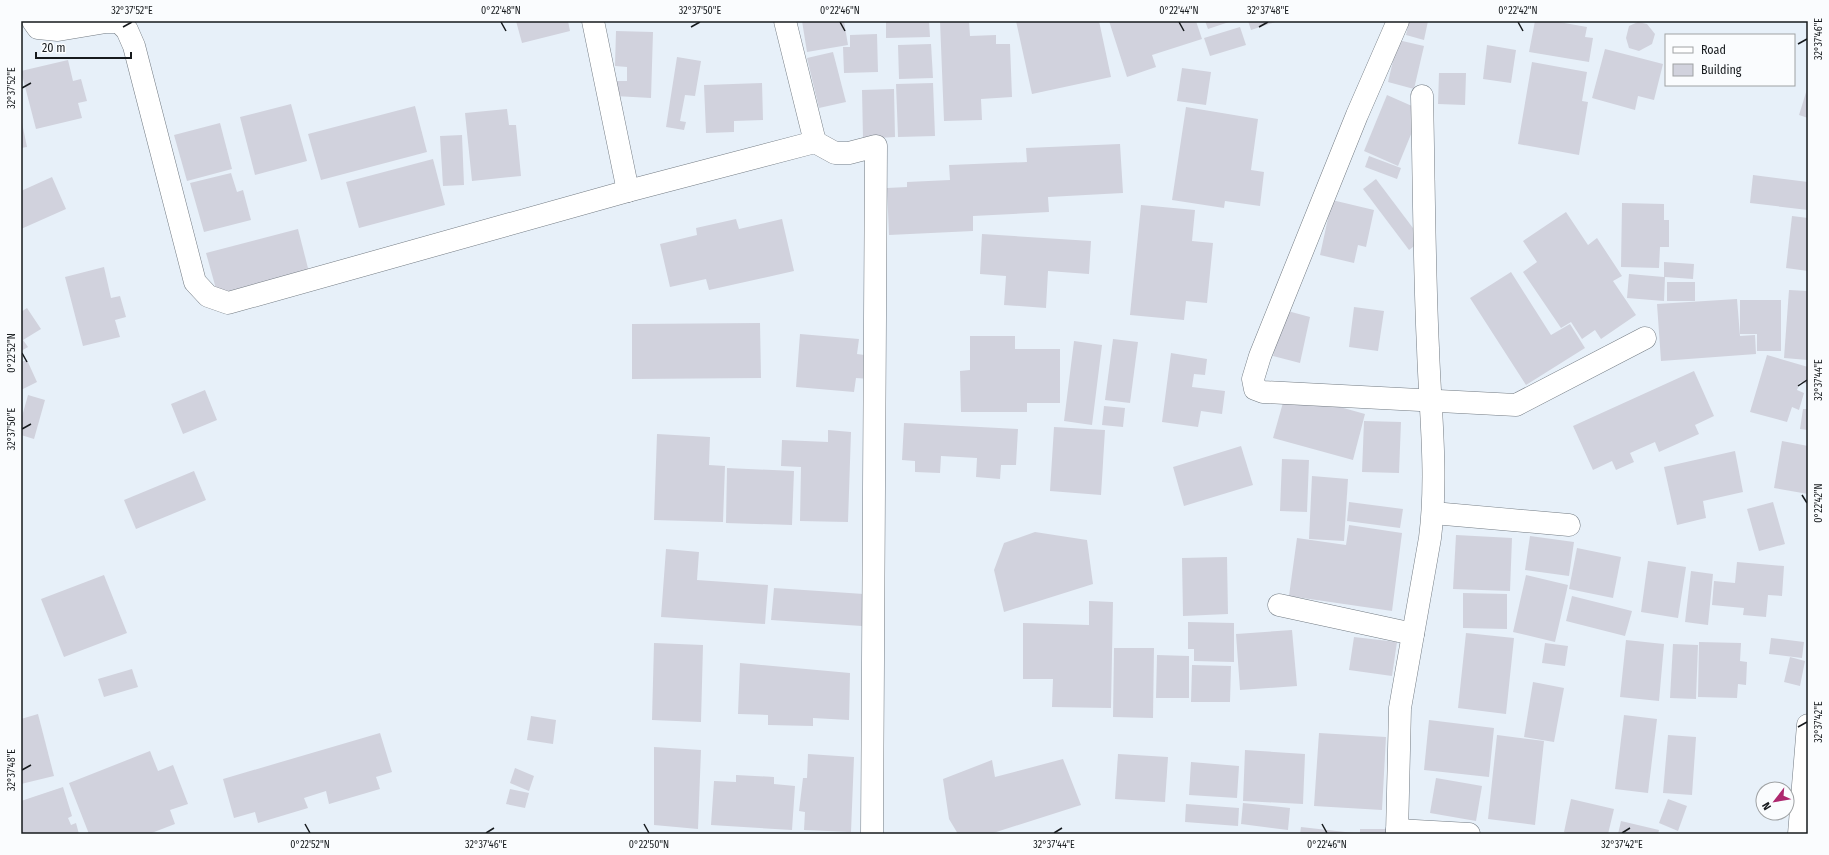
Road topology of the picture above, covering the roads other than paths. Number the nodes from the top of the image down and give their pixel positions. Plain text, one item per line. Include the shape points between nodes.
1 (33, 21) edge
2 (593, 21) edge
3 (785, 21) edge
4 (1398, 21) edge
5 (1422, 96) dead end
6 (815, 142) junction
7 (628, 192) junction
8 (1645, 338) dead end
9 (1431, 402) junction
10 (1433, 513) junction
11 (1569, 525) dead end
12 (1279, 605) dead end
13 (1413, 634) junction
14 (1808, 725) edge
15 (1397, 832) edge
16 (872, 834) edge
17 (1469, 834) edge
18 (1799, 834) edge

1 - 7 street via 38,28 58,30 119,22 127,30 134,46 195,282 208,296 228,303
2 - 7 street
3 - 6 street
4 - 9 street via 1354,122 1253,379 1255,389 1263,392
5 - 9 street
6 - 7 street
6 - 16 street via 835,153 849,153 876,146
8 - 9 street via 1516,405
9 - 10 street
10 - 11 street
10 - 13 street
12 - 13 street
13 - 15 street via 1400,708
14 - 18 street
15 - 17 street

